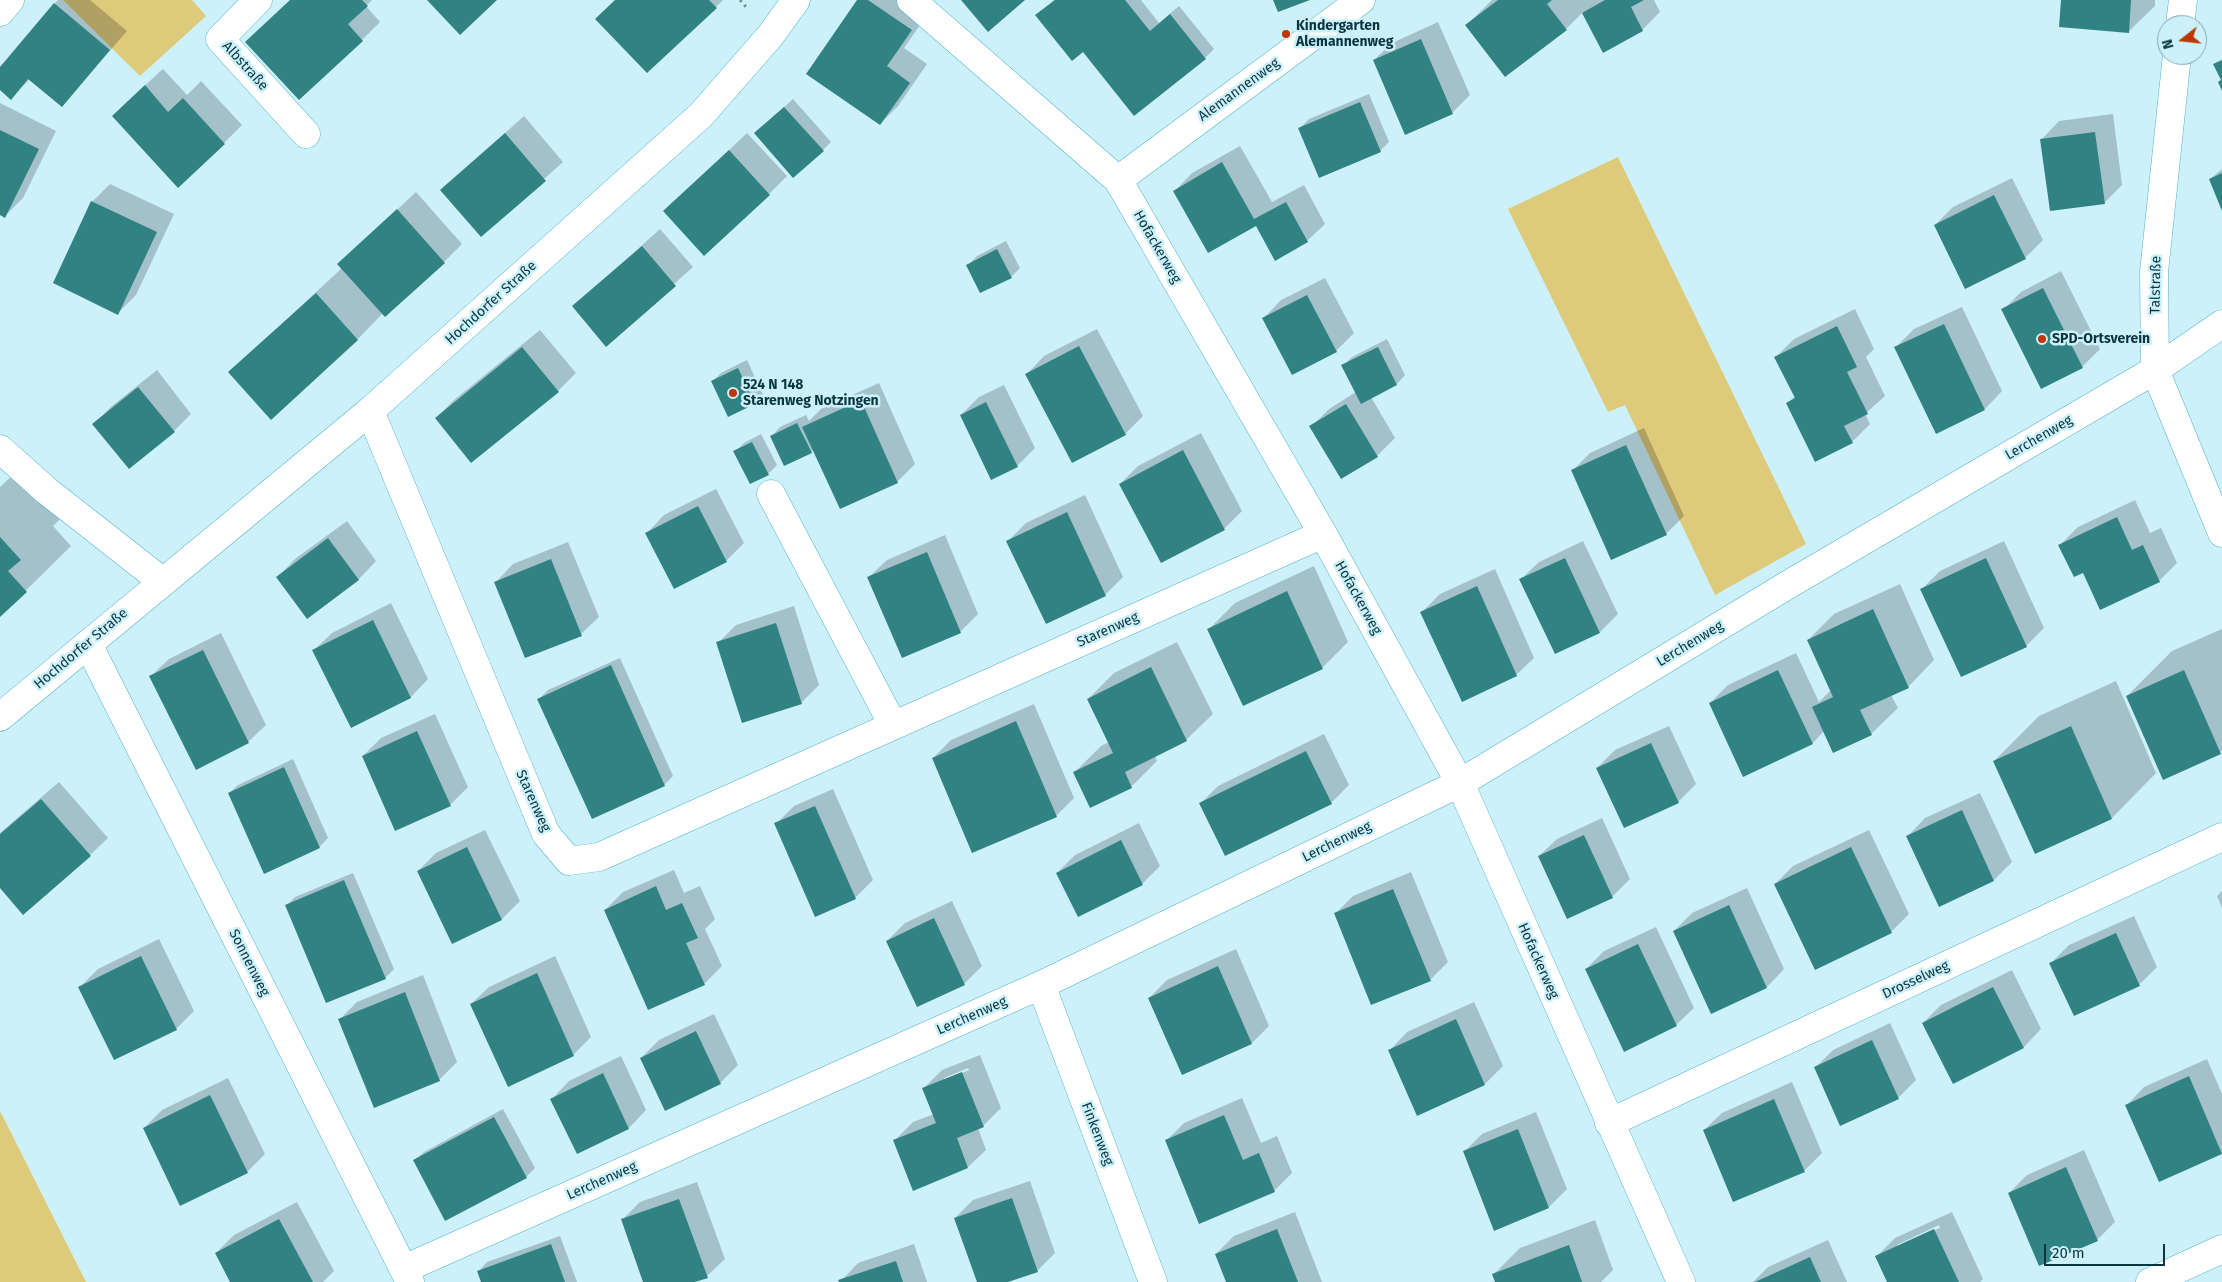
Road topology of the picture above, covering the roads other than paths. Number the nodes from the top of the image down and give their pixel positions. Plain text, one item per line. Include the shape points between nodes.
1 (10, 0) edge
2 (258, 0) edge
3 (796, 0) edge
4 (911, 0) edge
5 (1361, 0) edge
6 (2182, 0) edge
7 (0, 12) edge
8 (2181, 15) edge
9 (2176, 65) edge
10 (306, 134) dead end
11 (1118, 180) junction
12 (2222, 324) edge
13 (2156, 370) junction
14 (370, 411) junction
15 (0, 449) edge
16 (772, 494) dead end
17 (2222, 533) edge
18 (1323, 534) junction
19 (163, 582) junction
20 (88, 644) junction
21 (0, 717) edge
22 (893, 725) junction
23 (1460, 783) junction
24 (2222, 837) edge
25 (1041, 985) junction
26 (1610, 1123) junction
27 (2222, 1249) edge
28 (407, 1275) edge
29 (2168, 1279) edge
30 (1152, 1282) edge
31 (1681, 1282) edge

1 - 7 street
2 - 10 street, Albstraße via 220,39
3 - 14 street, Hochdorfer Straße via 770,36 701,115
4 - 11 street, Hofackerweg
5 - 11 street, Alemannenweg
6 - 8 street
9 - 13 street, Talstraße via 2154,272
11 - 18 street, Hofackerweg
12 - 13 street, Lerchenweg
13 - 17 street, Talstraße
13 - 23 street, Lerchenweg via 1800,578
14 - 19 street, Hochdorfer Straße
14 - 22 street, Starenweg via 546,834 569,861 599,857
15 - 19 street via 47,491
16 - 22 street
18 - 22 street, Starenweg
18 - 23 street, Hofackerweg
19 - 20 street, Hochdorfer Straße
20 - 21 street, Hochdorfer Straße
20 - 28 street, Sonnenweg
23 - 25 street, Lerchenweg
23 - 26 street, Hofackerweg
24 - 26 street, Drosselweg
25 - 28 street, Lerchenweg
25 - 30 street, Finkenweg
26 - 31 street, Hofackerweg
27 - 29 street

